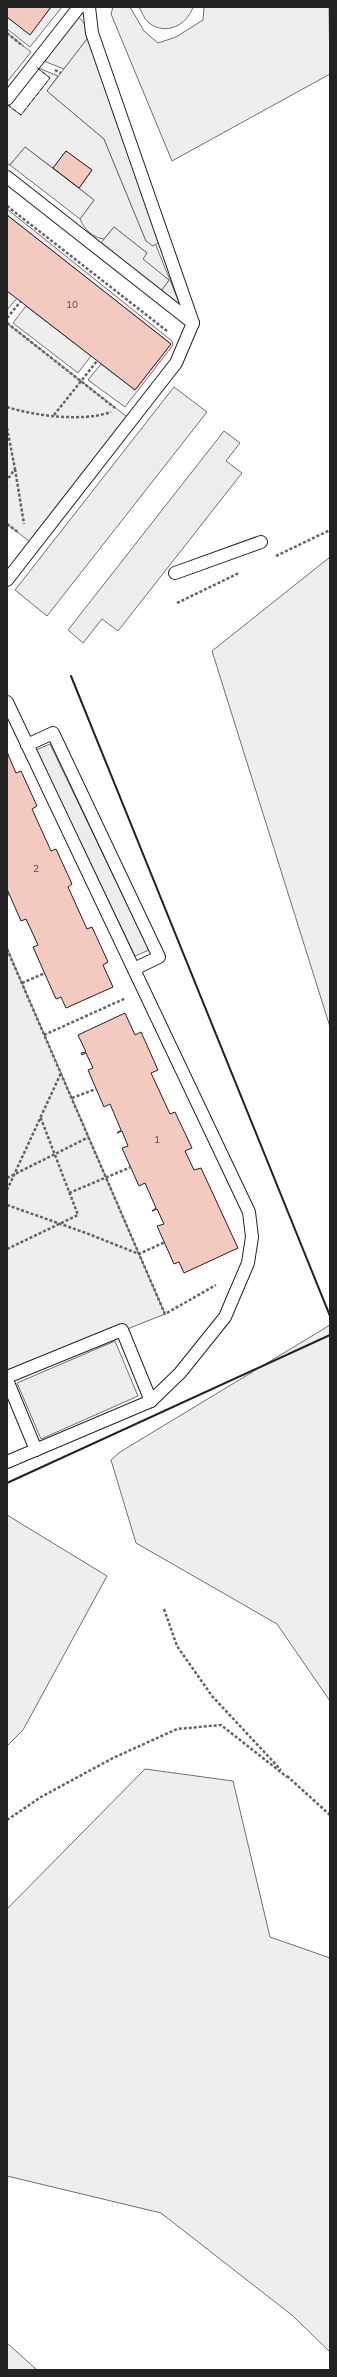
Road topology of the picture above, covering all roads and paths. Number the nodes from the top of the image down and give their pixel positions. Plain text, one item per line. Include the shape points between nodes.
1 (79, 7) edge
2 (89, 7) edge
3 (7, 99) edge
4 (7, 177) edge
5 (7, 206) edge
6 (21, 301) dead end
7 (7, 318) edge
8 (7, 323) edge
9 (193, 323) junction
10 (171, 334) dead end
11 (97, 361) dead end
12 (81, 381) junction
13 (7, 407) edge
14 (54, 416) junction
15 (7, 428) edge
16 (15, 469) junction
17 (7, 480) edge
18 (25, 531) dead end
19 (261, 542) dead end
20 (175, 573) dead end
21 (7, 580) edge
22 (7, 702) edge
23 (27, 745) junction
24 (7, 949) edge
25 (134, 969) junction
26 (45, 973) dead end
27 (22, 983) junction
28 (144, 990) junction
29 (44, 1035) junction
30 (60, 1073) junction
31 (96, 1089) dead end
32 (72, 1098) junction
33 (40, 1116) junction
34 (89, 1137) junction
35 (55, 1154) junction
36 (131, 1167) dead end
37 (14, 1175) junction
38 (106, 1177) junction
39 (7, 1178) edge
40 (7, 1190) edge
41 (70, 1193) junction
42 (7, 1205) edge
43 (59, 1225) junction
44 (165, 1242) dead end
45 (7, 1250) edge
46 (139, 1254) junction
47 (245, 1270) junction
48 (7, 1377) edge
49 (7, 1380) edge
50 (151, 1401) junction
51 (36, 1450) junction
52 (7, 1462) edge
53 (164, 1609) dead end
54 (287, 1777) junction
55 (330, 1815) edge
56 (7, 1820) edge

1 - 3 lane
2 - 9 lane via 92,33
4 - 9 lane
5 - 10 path
6 - 7 path
8 - 12 path
9 - 21 lane via 176,364
11 - 12 path
12 - 14 path
12 - 14 path via 118,410 107,414
13 - 14 path
15 - 16 path
16 - 17 path
16 - 18 path
19 - 20 lane
22 - 23 lane
23 - 25 lane
23 - 25 lane via 53,733 159,957
24 - 27 path
25 - 28 lane
26 - 27 path
27 - 29 path
28 - 29 path
28 - 47 lane via 249,1212 252,1237
29 - 30 path
30 - 32 path
30 - 33 path
31 - 32 path
32 - 34 path
33 - 35 path
33 - 37 path
34 - 35 path
34 - 38 path
35 - 37 path
35 - 41 path
36 - 38 path
37 - 39 path
37 - 40 path
38 - 41 path
38 - 46 path
41 - 43 path via 78,1215
42 - 43 path
43 - 45 path
43 - 46 path
44 - 46 path
46 - 47 path via 165,1314
47 - 50 lane via 225,1317 180,1373
48 - 50 lane via 122,1330
49 - 51 lane
50 - 51 lane
51 - 52 lane
53 - 54 path via 177,1646 212,1696
54 - 55 path
54 - 56 path via 222,1726 177,1730 113,1758 41,1797

